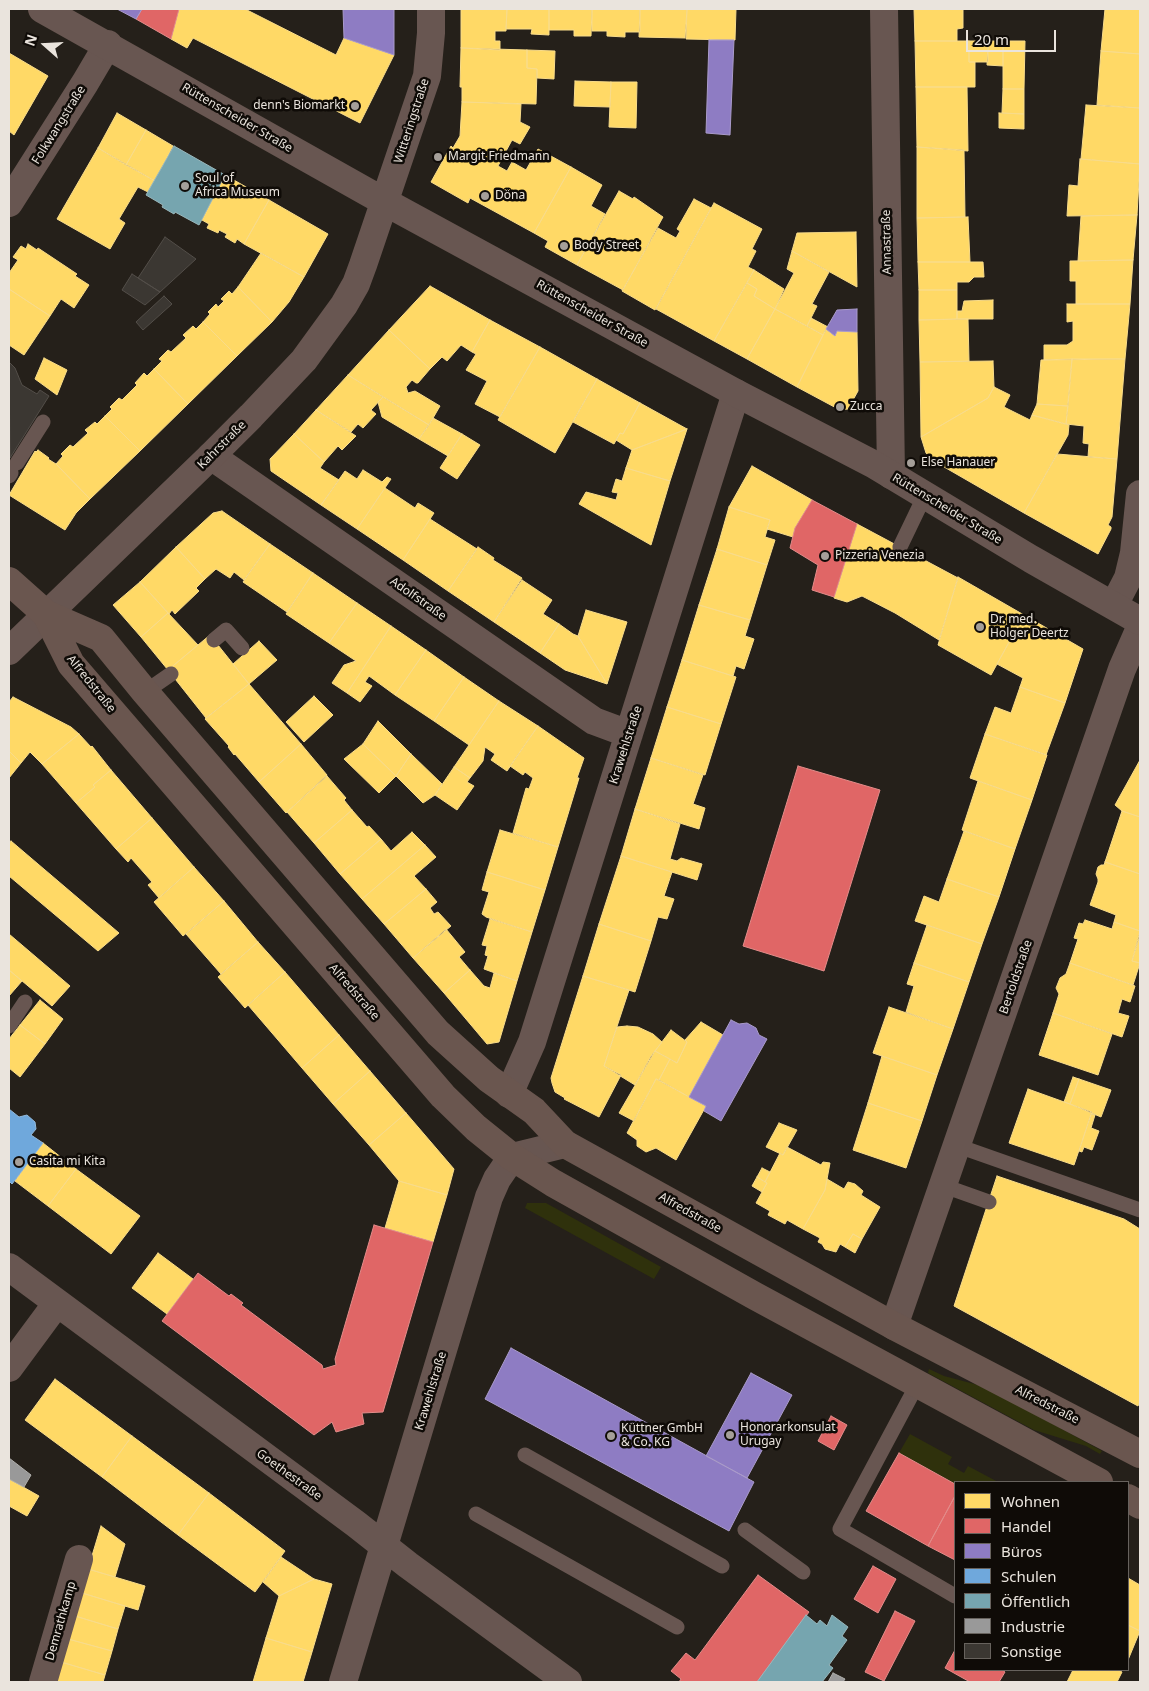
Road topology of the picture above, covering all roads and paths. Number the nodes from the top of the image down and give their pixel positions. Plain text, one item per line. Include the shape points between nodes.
1 (42, 9) edge
2 (432, 9) edge
3 (884, 9) edge
4 (108, 44) junction
5 (385, 202) junction
6 (9, 203) edge
7 (736, 394) junction
8 (44, 422) dead end
9 (211, 456) junction
10 (12, 471) edge
11 (891, 475) junction
12 (1140, 494) edge
13 (925, 495) junction
14 (900, 547) dead end
15 (9, 581) edge
16 (1114, 605) junction
17 (46, 614) junction
18 (1140, 621) edge
19 (1140, 628) edge
20 (214, 640) dead end
21 (242, 648) dead end
22 (9, 652) edge
23 (171, 674) dead end
24 (145, 692) junction
25 (629, 734) junction
26 (25, 1002) dead end
27 (9, 1026) edge
28 (509, 1094) junction
29 (565, 1144) junction
30 (958, 1146) junction
31 (512, 1157) junction
32 (944, 1186) junction
33 (989, 1202) dead end
34 (1140, 1210) edge
35 (9, 1267) edge
36 (56, 1303) junction
37 (894, 1326) junction
38 (9, 1368) edge
39 (918, 1383) junction
40 (1140, 1454) edge
41 (525, 1455) dead end
42 (1097, 1481) edge
43 (476, 1514) dead end
44 (745, 1530) dead end
45 (384, 1546) junction
46 (79, 1559) dead end
47 (722, 1566) dead end
48 (803, 1572) dead end
49 (954, 1595) edge
50 (676, 1628) dead end
51 (43, 1682) edge
52 (343, 1682) edge
53 (568, 1682) edge

1 - 4 street, Rüttenscheider Straße
2 - 5 street, Witteringstraße via 427,76
3 - 11 street, Annastraße
4 - 5 street, Rüttenscheider Straße
4 - 6 street, Folkwangstraße
5 - 7 street, Rüttenscheider Straße
5 - 9 street, Kahrstraße via 356,284 344,305 304,360
7 - 11 street, Rüttenscheider Straße
7 - 25 street, Krawehlstraße
8 - 10 lane
9 - 17 street, Kahrstraße
9 - 25 street, Adolfstraße via 594,721
11 - 13 street, Rüttenscheider Straße
12 - 16 street via 1134,554 1128,578
13 - 14 lane
13 - 16 street, Rüttenscheider Straße
15 - 17 main road
16 - 18 street, Rüttenscheider Straße
17 - 22 street, Kahrstraße
17 - 24 main road, Alfredstraße via 101,638
17 - 31 main road, Alfredstraße via 71,664 443,1096
19 - 30 street, Bertoldstraße via 1122,669
20 - 21 lane via 226,630
23 - 24 lane
24 - 28 main road, Alfredstraße via 438,1033
25 - 28 street, Krawehlstraße via 532,1042
26 - 27 lane
28 - 29 main road, Alfredstraße via 534,1111
29 - 31 street
29 - 37 main road, Alfredstraße
30 - 32 street, Bertoldstraße
30 - 34 lane
31 - 39 main road, Alfredstraße via 738,1286
31 - 45 street, Krawehlstraße via 489,1197
32 - 33 lane
32 - 37 street, Bertoldstraße
35 - 36 street, Goethestraße
36 - 38 street
36 - 45 street, Goethestraße
37 - 40 main road, Alfredstraße
39 - 42 main road, Alfredstraße
39 - 49 lane via 840,1529
41 - 47 lane
43 - 50 lane
44 - 48 lane
45 - 52 street, Krawehlstraße
45 - 53 street, Goethestraße
46 - 51 street, Demrathkamp

